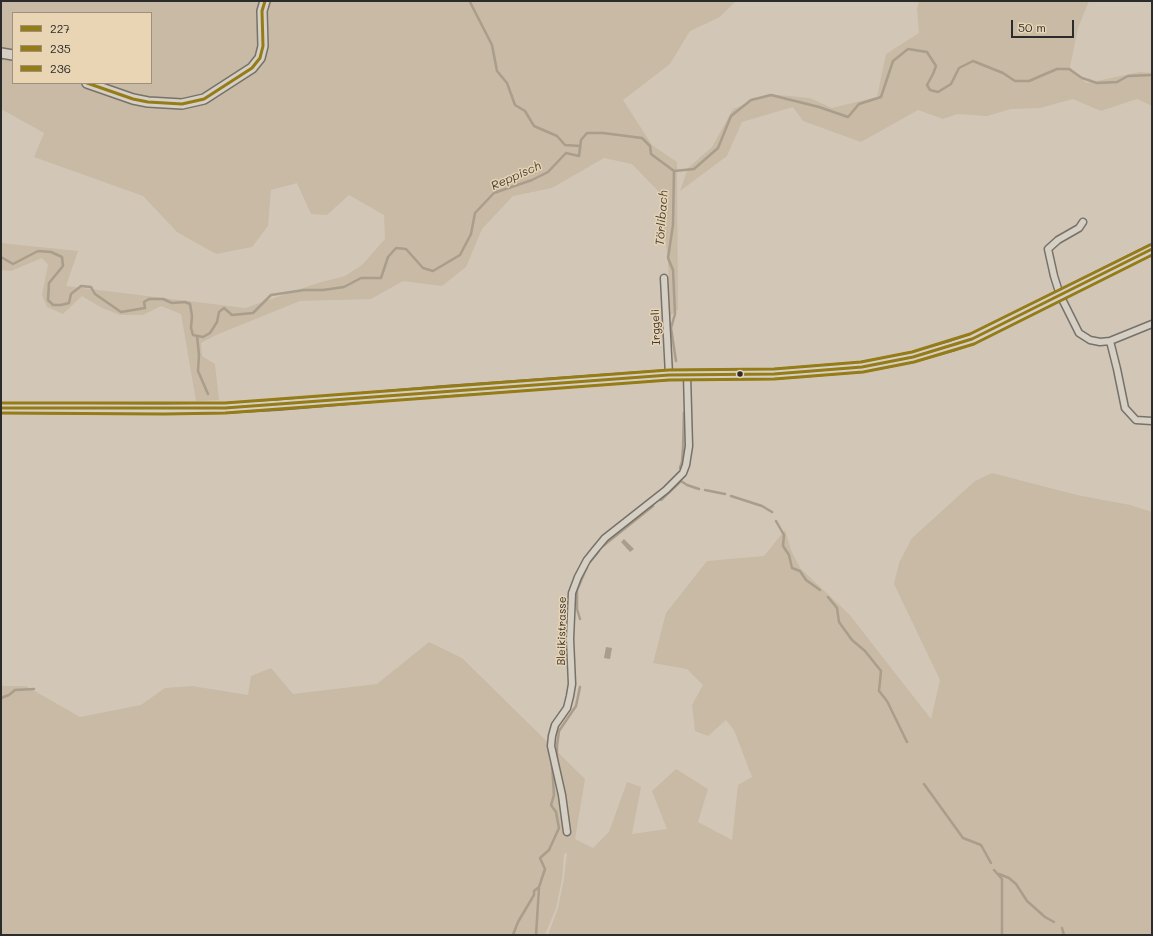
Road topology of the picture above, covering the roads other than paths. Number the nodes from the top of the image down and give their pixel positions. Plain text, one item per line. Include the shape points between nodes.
1 (265, 1) edge
2 (1, 53) edge
3 (12, 55) edge
4 (90, 84) edge
5 (1083, 222) dead end
6 (1152, 249) edge
7 (664, 278) dead end
8 (1060, 295) junction
9 (1152, 324) edge
10 (1110, 341) junction
11 (669, 375) junction
12 (687, 375) junction
13 (1, 408) edge
14 (1152, 421) edge
15 (567, 832) dead end

1 - 4 main road via 262,11 263,50 258,62 248,71 198,101 182,104 148,102
2 - 3 main road
5 - 8 street via 1079,228 1048,248
6 - 8 main road
7 - 11 street, Irggeli
8 - 10 street via 1079,333 1090,340
8 - 12 main road via 972,339 913,357 862,366 797,372
9 - 10 street
10 - 14 street via 1125,408 1136,420
11 - 12 main road
11 - 13 main road via 472,388 278,405 164,409
12 - 15 street, Bleikistrasse via 689,438 683,473 658,497 605,538 587,560 574,589 570,639 572,684 566,708 555,726 551,746

